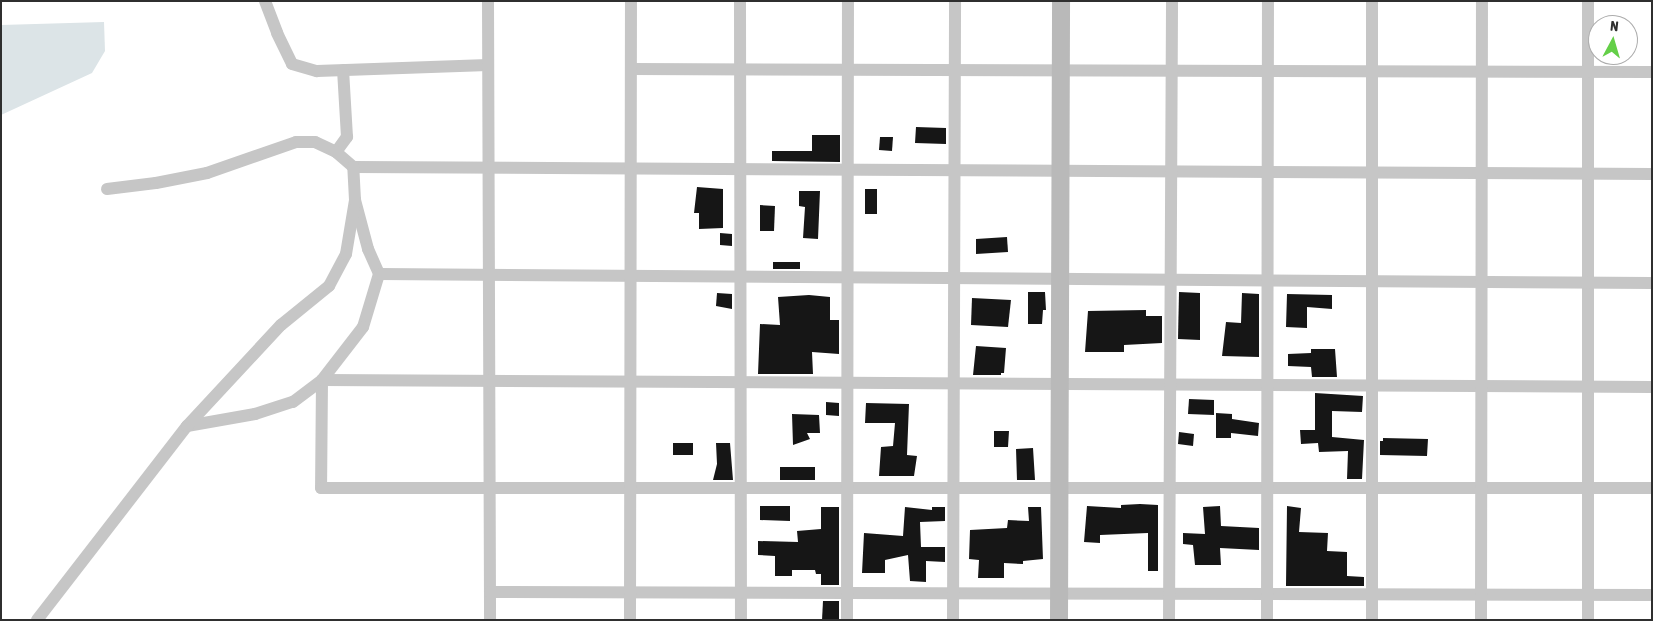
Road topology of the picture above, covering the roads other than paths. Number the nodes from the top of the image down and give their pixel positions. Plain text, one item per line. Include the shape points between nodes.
1 (265, 1) edge
2 (488, 1) edge
3 (631, 1) edge
4 (740, 1) edge
5 (848, 1) edge
6 (955, 1) edge
7 (1061, 1) edge
8 (1172, 1) edge
9 (1268, 1) edge
10 (1372, 1) edge
11 (1482, 1) edge
12 (1588, 1) edge
13 (488, 65) junction
14 (631, 69) junction
15 (740, 69) junction
16 (848, 69) junction
17 (343, 70) junction
18 (955, 70) junction
19 (1060, 70) junction
20 (1171, 70) junction
21 (1268, 71) junction
22 (1482, 71) junction
23 (1373, 72) junction
24 (1589, 72) junction
25 (1652, 72) edge
26 (336, 152) junction
27 (353, 167) junction
28 (488, 168) junction
29 (631, 168) junction
30 (741, 169) junction
31 (848, 170) junction
32 (954, 170) junction
33 (1060, 171) junction
34 (1171, 172) junction
35 (1268, 172) junction
36 (1373, 173) junction
37 (1482, 174) junction
38 (1589, 174) junction
39 (1652, 174) edge
40 (107, 189) dead end
41 (355, 200) junction
42 (379, 274) junction
43 (489, 275) junction
44 (630, 276) junction
45 (741, 277) junction
46 (848, 277) junction
47 (954, 278) junction
48 (1060, 279) junction
49 (1170, 279) junction
50 (1268, 280) junction
51 (1373, 281) junction
52 (1482, 281) junction
53 (1588, 282) junction
54 (1652, 283) edge
55 (322, 380) junction
56 (489, 381) junction
57 (630, 382) junction
58 (740, 382) junction
59 (848, 382) junction
60 (954, 383) junction
61 (1060, 384) junction
62 (1170, 384) junction
63 (1268, 384) junction
64 (1372, 386) junction
65 (1482, 386) junction
66 (1588, 386) junction
67 (1652, 386) edge
68 (188, 426) junction
69 (489, 488) junction
70 (630, 488) junction
71 (741, 488) junction
72 (847, 488) junction
73 (953, 488) junction
74 (1059, 488) junction
75 (1169, 488) junction
76 (1268, 488) junction
77 (1482, 488) junction
78 (1588, 488) junction
79 (1652, 488) edge
80 (1372, 489) junction
81 (490, 592) junction
82 (630, 592) junction
83 (740, 593) junction
84 (847, 593) junction
85 (953, 593) junction
86 (1059, 594) junction
87 (1169, 594) junction
88 (1268, 594) junction
89 (1372, 595) junction
90 (1482, 595) junction
91 (1588, 595) junction
92 (1652, 595) edge
93 (37, 620) edge
94 (490, 620) edge
95 (630, 620) edge
96 (740, 620) edge
97 (847, 620) edge
98 (953, 620) edge
99 (1059, 620) edge
100 (1168, 620) edge
101 (1268, 620) edge
102 (1372, 620) edge
103 (1482, 620) edge
104 (1588, 620) edge

1 - 17 street via 292,64 317,70
2 - 13 street
3 - 14 street
4 - 15 street
5 - 16 street
6 - 18 street
7 - 19 street
8 - 20 street
9 - 21 street
10 - 23 street
11 - 22 street
12 - 24 street
13 - 17 street
13 - 28 street
14 - 15 street
14 - 29 street
15 - 16 street
15 - 30 street
16 - 18 street
16 - 31 street
17 - 26 street via 347,137
18 - 19 street
18 - 32 street
19 - 20 street
19 - 33 street
20 - 21 street
20 - 34 street
21 - 23 street
21 - 35 street
22 - 23 street
22 - 24 street
22 - 37 street
23 - 36 street
24 - 25 street
24 - 38 street
26 - 27 street
26 - 40 street via 315,142 296,142 207,172
27 - 28 street
27 - 41 street
28 - 29 street
28 - 43 street
29 - 30 street
29 - 44 street
30 - 31 street
30 - 45 street
31 - 32 street
31 - 46 street
32 - 33 street
32 - 47 street
33 - 34 street
33 - 48 street
34 - 35 street
34 - 49 street
35 - 36 street
35 - 50 street
36 - 37 street
36 - 51 street
37 - 38 street
37 - 52 street
38 - 39 street
38 - 53 street
41 - 42 street via 368,249
41 - 68 street via 346,254 329,286 281,325
42 - 43 street
42 - 55 street via 364,327
43 - 44 street
43 - 56 street
44 - 45 street
44 - 57 street
45 - 46 street
45 - 58 street
46 - 47 street
46 - 59 street
47 - 48 street
47 - 60 street
48 - 49 street
48 - 61 street
49 - 50 street
49 - 62 street
50 - 51 street
50 - 63 street
51 - 52 street
51 - 64 street
52 - 53 street
52 - 65 street
53 - 54 street
53 - 66 street
55 - 56 street
55 - 68 street via 293,402 255,414
55 - 69 street via 321,488
56 - 57 street
56 - 69 street
57 - 58 street
57 - 70 street
58 - 59 street
58 - 71 street
59 - 60 street
59 - 72 street
60 - 61 street
60 - 73 street
61 - 62 street
61 - 74 street
62 - 63 street
62 - 75 street
63 - 64 street
63 - 76 street
64 - 65 street
64 - 80 street
65 - 66 street
65 - 77 street
66 - 67 street
66 - 78 street
68 - 93 street
69 - 70 street
69 - 81 street
70 - 71 street
70 - 82 street
71 - 72 street
71 - 83 street
72 - 73 street
72 - 84 street
73 - 74 street
73 - 85 street
74 - 75 street
74 - 86 street
75 - 76 street
75 - 87 street
76 - 80 street
76 - 88 street
77 - 78 street
77 - 80 street
77 - 90 street
78 - 79 street
78 - 91 street
80 - 89 street
81 - 82 street
81 - 94 street
82 - 83 street
82 - 95 street
83 - 84 street
83 - 96 street
84 - 85 street
84 - 97 street
85 - 86 street
85 - 98 street
86 - 87 street
86 - 99 street
87 - 88 street
87 - 100 street
88 - 89 street
88 - 101 street
89 - 90 street
89 - 102 street
90 - 91 street
90 - 103 street
91 - 92 street
91 - 104 street

